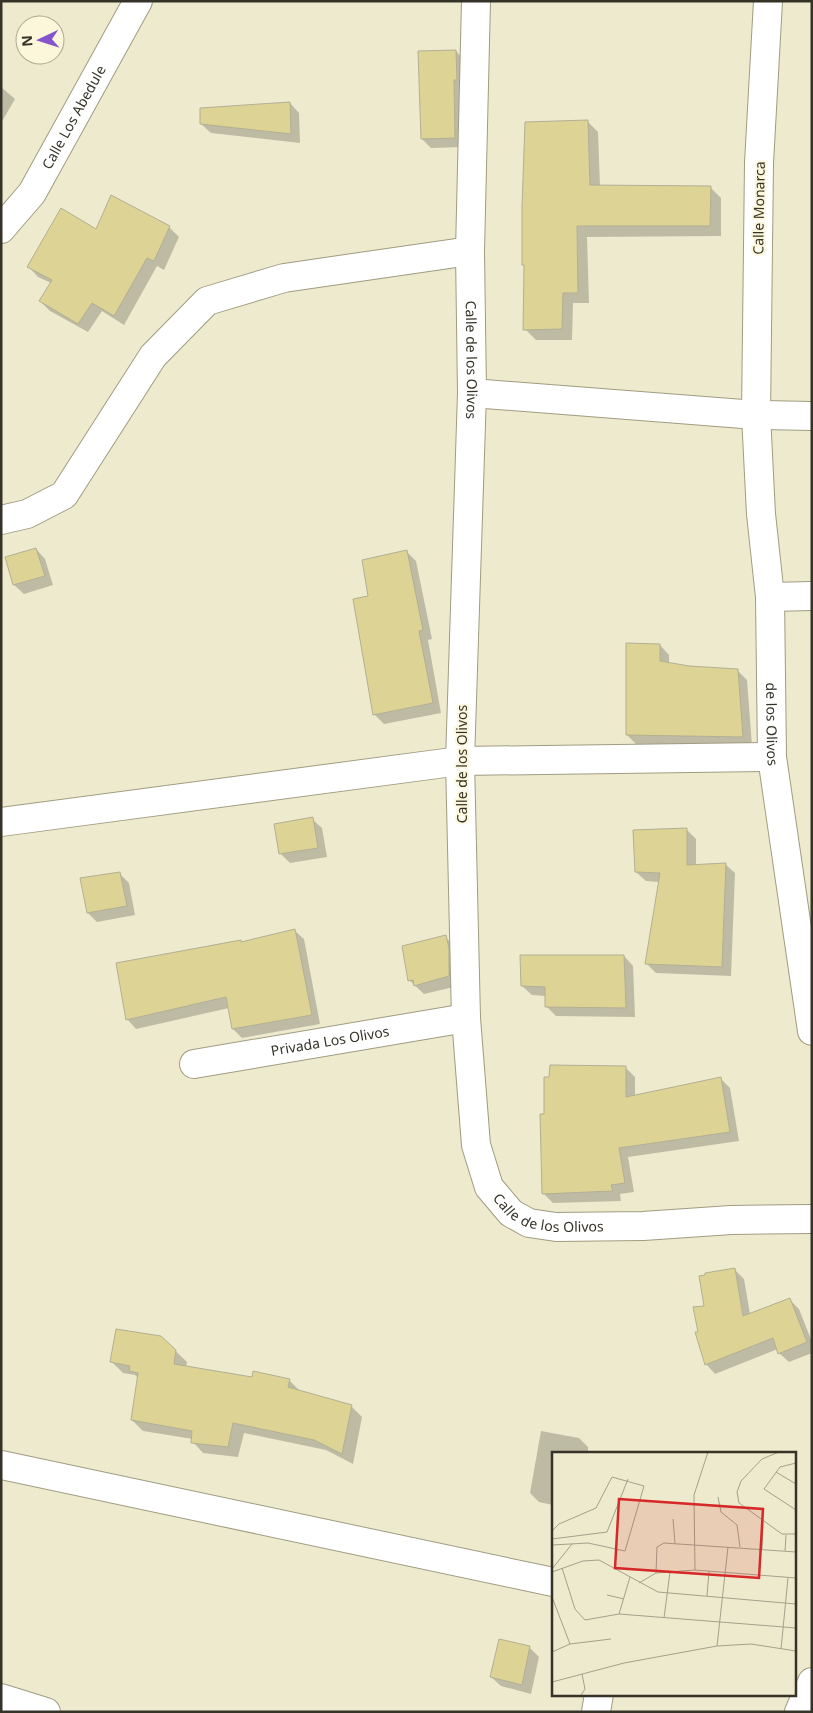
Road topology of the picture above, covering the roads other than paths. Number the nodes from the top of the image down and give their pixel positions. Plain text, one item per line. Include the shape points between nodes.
1 (138, 1) edge
2 (476, 1) edge
3 (768, 1) edge
4 (1, 229) edge
5 (470, 251) junction
6 (472, 392) junction
7 (756, 415) junction
8 (812, 416) edge
9 (1, 520) edge
10 (812, 596) edge
11 (770, 597) junction
12 (772, 757) junction
13 (460, 761) junction
14 (1, 822) edge
15 (466, 1018) junction
16 (812, 1031) edge
17 (194, 1064) dead end
18 (812, 1219) edge
19 (1, 1465) edge
20 (552, 1582) edge
21 (812, 1682) edge
22 (599, 1696) edge
23 (1, 1698) edge
24 (46, 1712) edge
25 (596, 1712) edge
26 (799, 1712) edge

1 - 4 street, Calle Los Abedule via 32,192
2 - 5 street, Calle de los Olivos
3 - 7 street, Calle Monarca via 759,163
5 - 6 street, Calle de los Olivos
5 - 9 street via 284,278 207,301 152,356 64,495 27,514
6 - 7 street
6 - 13 street, Calle de los Olivos
7 - 8 street
7 - 11 street, de los Olivos via 761,514
10 - 11 street
11 - 12 street, de los Olivos
12 - 13 street
12 - 16 street, de los Olivos
13 - 14 street
13 - 15 street, Calle de los Olivos
15 - 17 street, Privada Los Olivos
15 - 18 street, Calle de los Olivos via 476,1144 489,1187 511,1213 529,1223 556,1227
19 - 20 street
21 - 26 street
22 - 25 street
23 - 24 street

